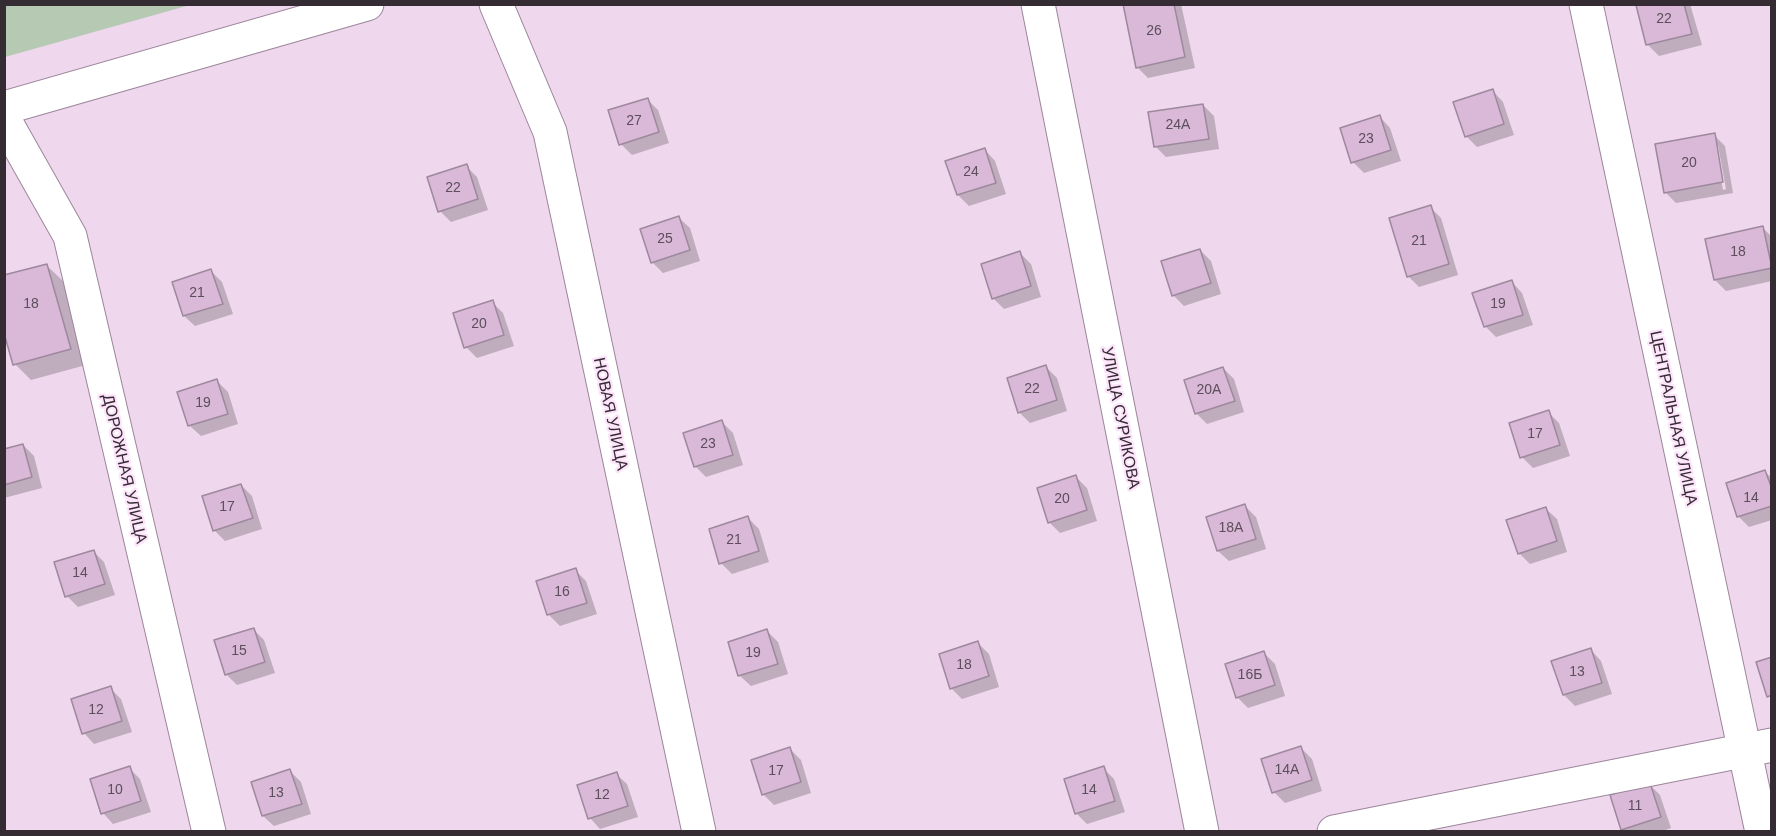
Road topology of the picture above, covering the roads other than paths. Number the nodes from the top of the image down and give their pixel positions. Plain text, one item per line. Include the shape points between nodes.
1 (367, 4) edge
2 (495, 4) edge
3 (1038, 4) edge
4 (1586, 4) edge
5 (4, 108) edge
6 (4, 119) edge
7 (1757, 748) edge
8 (209, 831) edge
9 (699, 831) edge
10 (1202, 831) edge
11 (1334, 831) edge
12 (1762, 831) edge

1 - 5 street
2 - 9 street, НОВАЯ УЛИЦА via 550,132
3 - 10 street, УЛИЦА СУРИКОВА
4 - 7 street, ЦЕНТРАЛЬНАЯ УЛИЦА
6 - 8 street, ДОРОЖНАЯ УЛИЦА via 70,236
7 - 11 street
7 - 12 street, ЦЕНТРАЛЬНАЯ УЛИЦА

